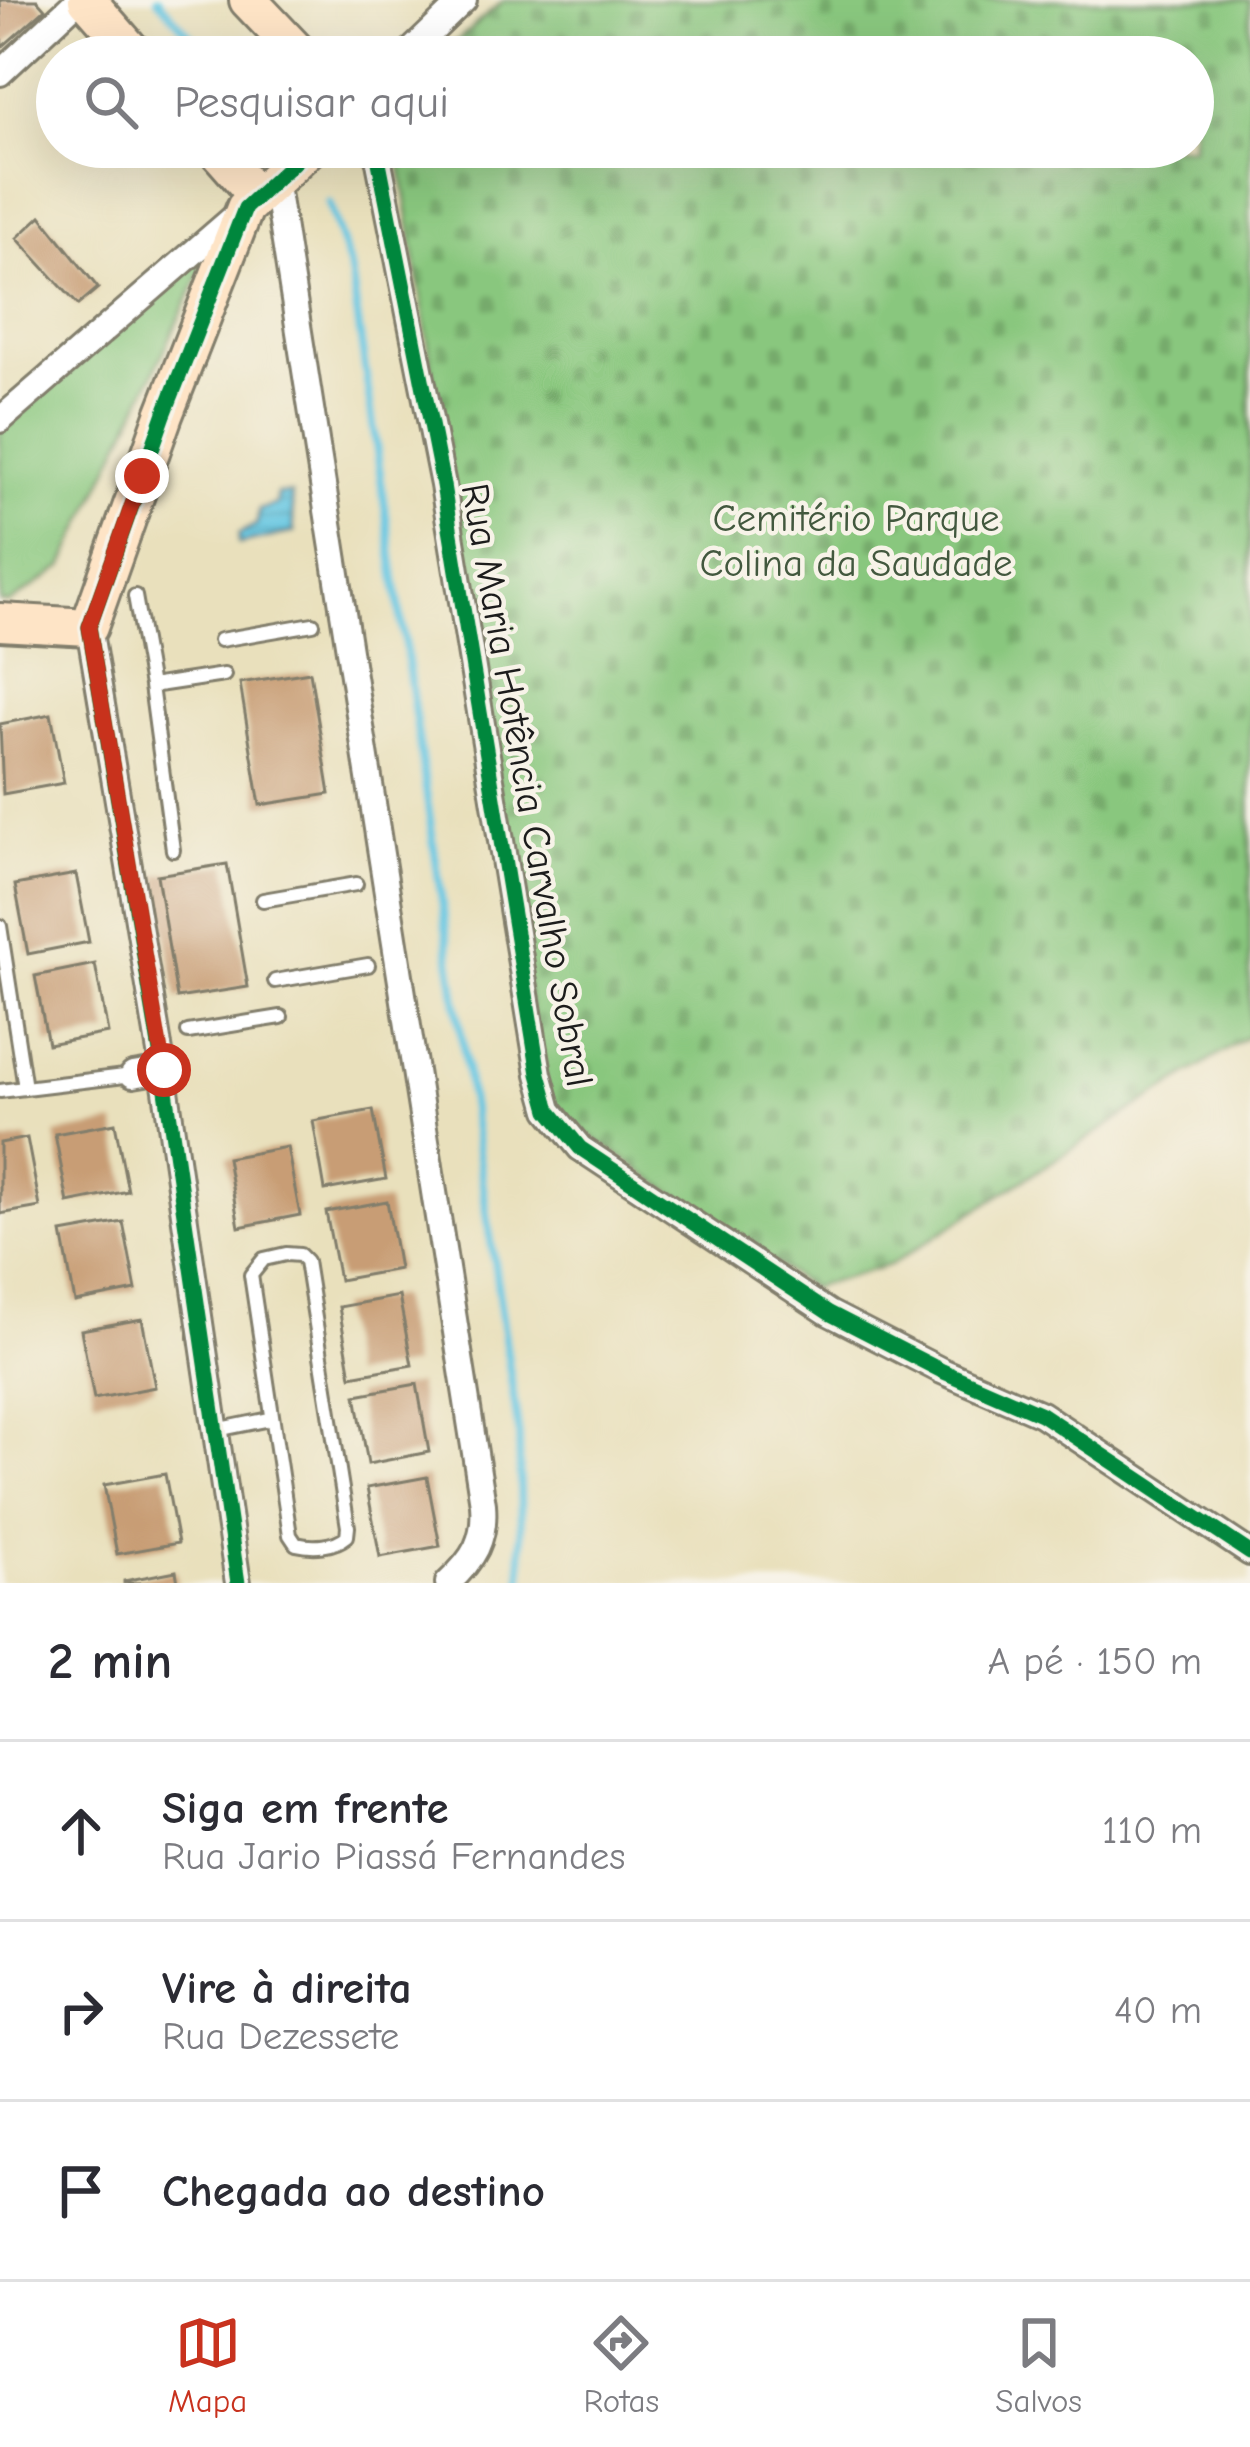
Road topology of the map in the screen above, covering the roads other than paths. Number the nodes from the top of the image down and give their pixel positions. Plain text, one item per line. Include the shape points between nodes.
1 (83, 0) edge
2 (248, 0) edge
3 (464, 0) edge
4 (42, 36) edge
5 (116, 36) edge
6 (282, 36) edge
7 (427, 36) edge
8 (36, 41) edge
9 (0, 73) edge
10 (234, 168) edge
11 (287, 168) edge
12 (380, 168) edge
13 (259, 194) junction
14 (0, 420) edge
15 (135, 596) dead end
16 (0, 622) edge
17 (314, 624) dead end
18 (89, 627) junction
19 (220, 640) dead end
20 (224, 675) dead end
21 (151, 686) junction
22 (173, 850) dead end
23 (356, 884) dead end
24 (263, 900) dead end
25 (0, 926) edge
26 (368, 965) dead end
27 (275, 981) dead end
28 (281, 1017) dead end
29 (188, 1033) dead end
30 (164, 1070) junction
31 (133, 1075) joint
32 (25, 1088) junction
33 (0, 1091) edge
34 (270, 1420) junction
35 (216, 1430) junction
36 (1250, 1553) edge
37 (238, 1583) edge
38 (448, 1583) edge

1 - 4 street
1 - 5 street
2 - 6 street
3 - 7 street
8 - 9 street
10 - 13 street
11 - 13 street
12 - 36 street, Rua Maria Hotência Carvalho Sobral via 549,1110 580,1148 829,1313 1041,1414
13 - 14 street
13 - 18 street via 149,456
13 - 38 street via 483,1504 480,1543
15 - 21 lane
16 - 18 street
17 - 19 lane
18 - 30 street
20 - 21 lane
21 - 22 lane
23 - 24 lane
25 - 32 lane
26 - 27 lane
28 - 29 lane
30 - 31 street
30 - 35 street
31 - 32 lane
32 - 33 lane
34 - 34 lane via 290,1535 310,1547 340,1542 347,1536 345,1507 300,1255 264,1258 251,1275
34 - 35 lane
35 - 37 street

